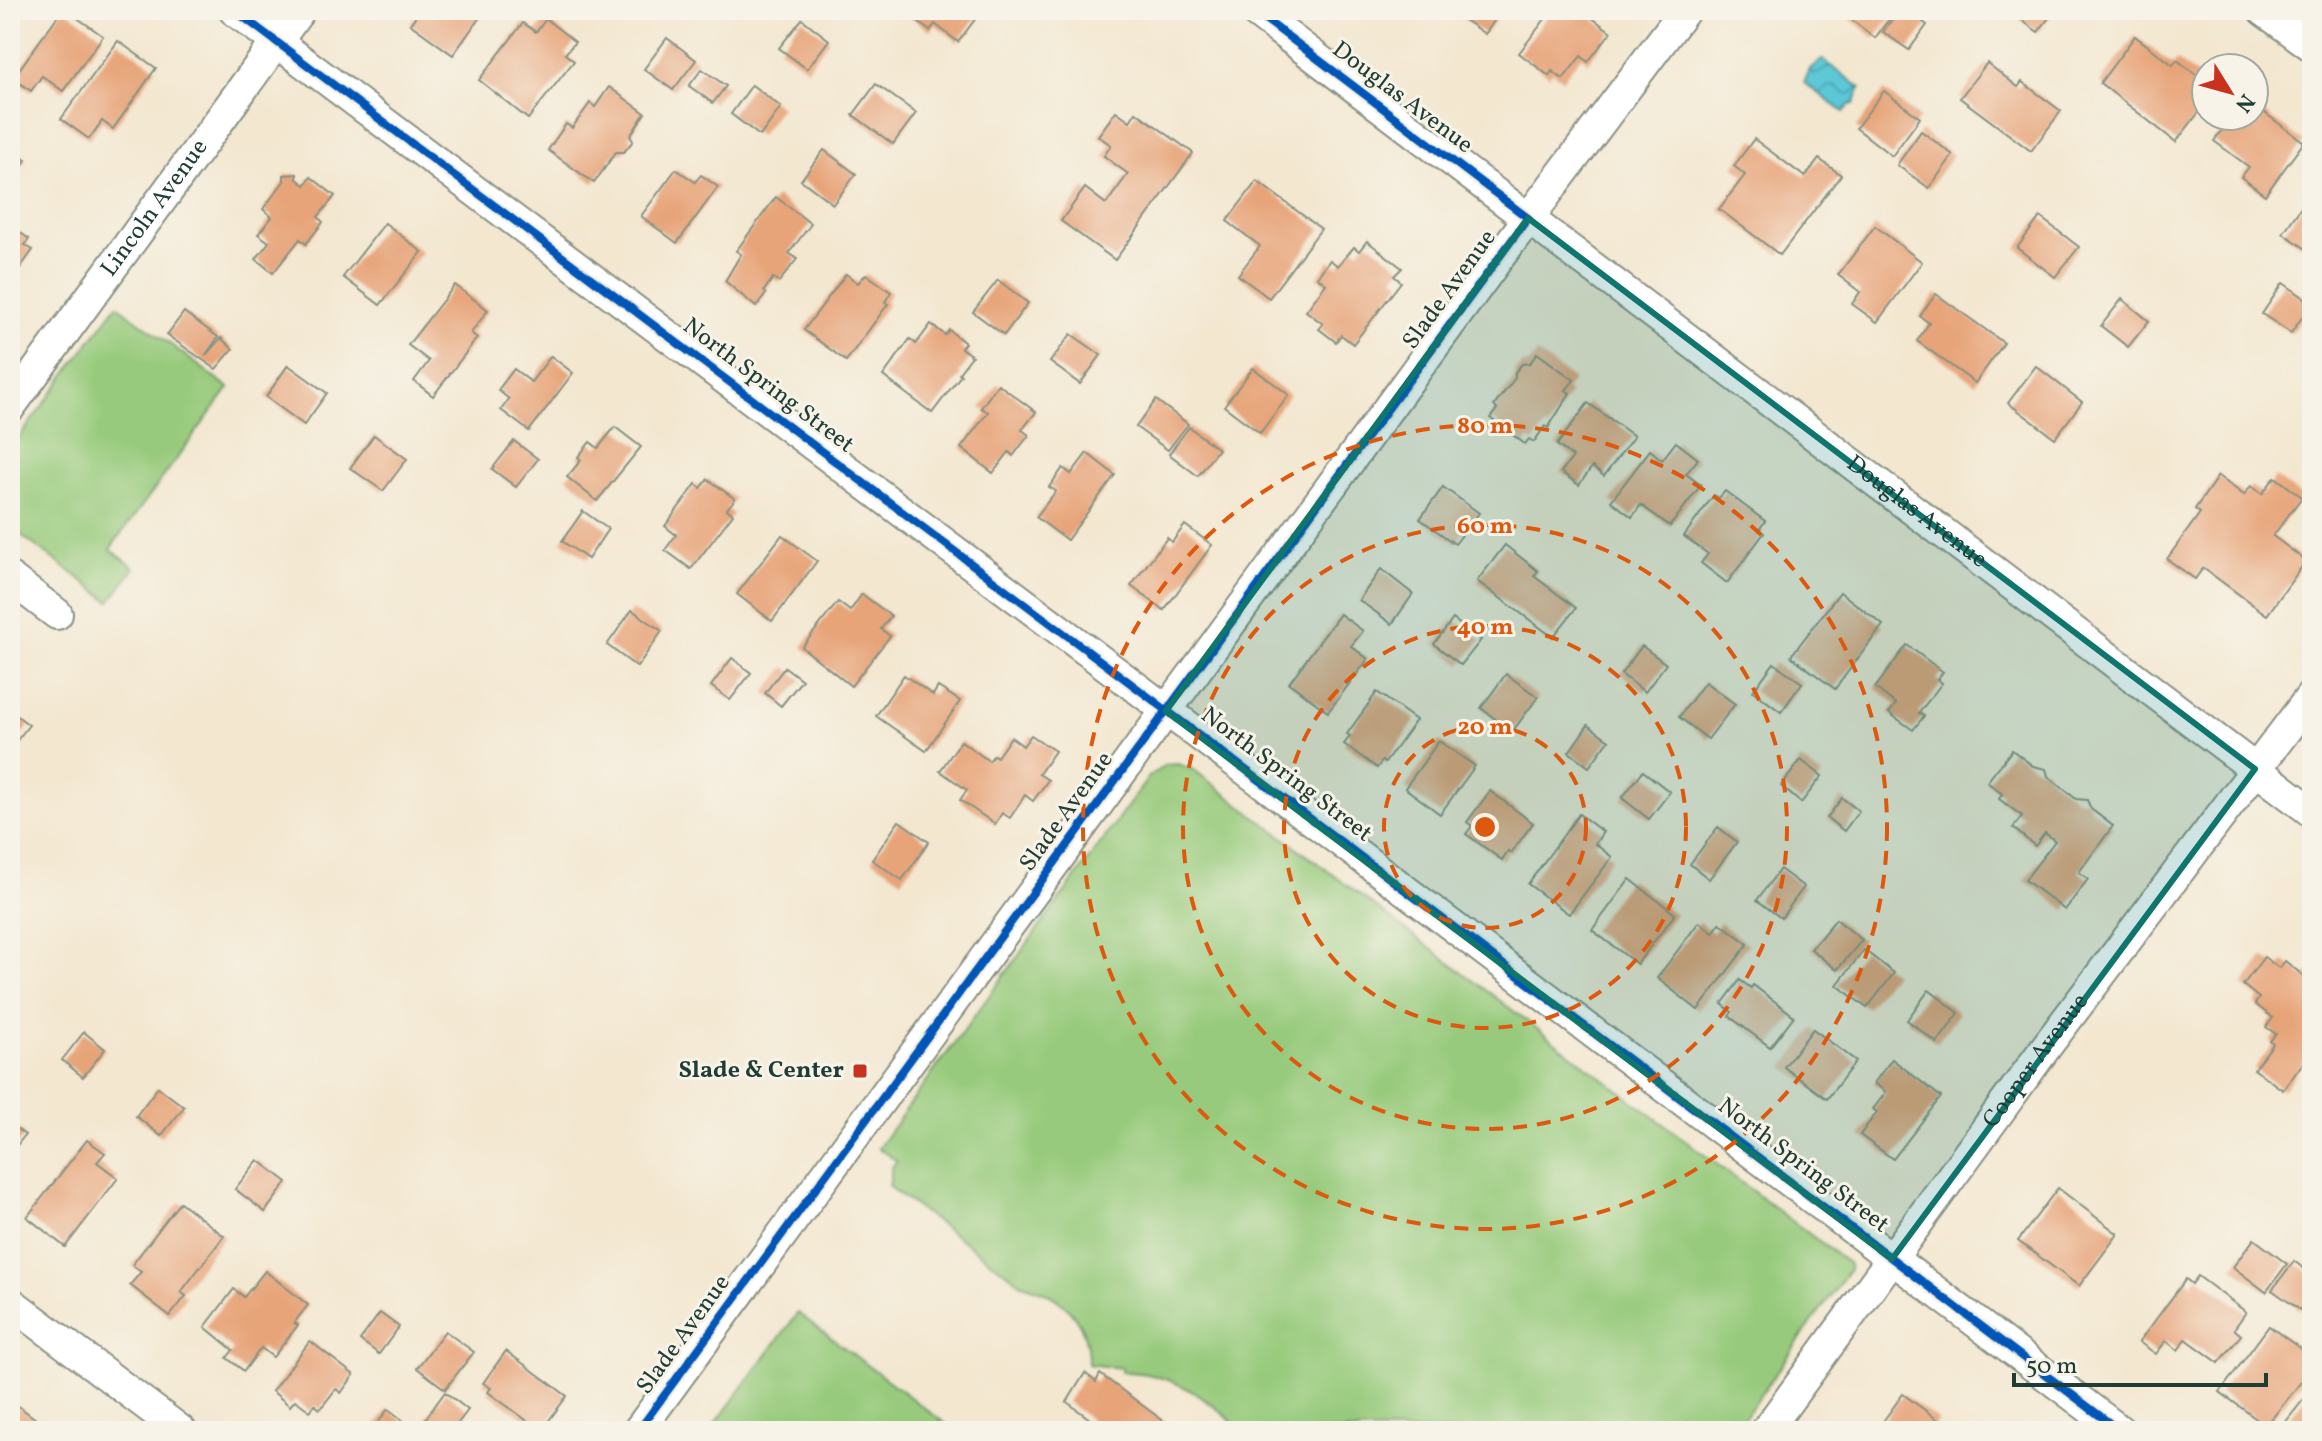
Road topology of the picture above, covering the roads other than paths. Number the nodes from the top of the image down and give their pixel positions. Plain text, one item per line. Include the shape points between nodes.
1 (234, 10) edge
2 (300, 10) edge
3 (1253, 10) edge
4 (1685, 10) edge
5 (2263, 10) edge
6 (276, 42) junction
7 (2312, 46) edge
8 (1528, 218) junction
9 (10, 407) edge
10 (10, 578) edge
11 (57, 614) dead end
12 (2312, 695) edge
13 (1166, 711) junction
14 (2255, 769) junction
15 (2312, 812) edge
16 (1892, 1259) junction
17 (10, 1302) edge
18 (181, 1431) edge
19 (638, 1431) edge
20 (1766, 1431) edge
21 (2120, 1431) edge

1 - 6 street, North Spring Street
2 - 6 street, Lincoln Avenue
3 - 8 street, Douglas Avenue
4 - 8 street, Slade Avenue
5 - 7 street
6 - 9 street, Lincoln Avenue
6 - 13 street, North Spring Street
8 - 13 street, Slade Avenue
8 - 14 street, Douglas Avenue
10 - 11 street
12 - 14 street, Cooper Avenue
13 - 16 street, North Spring Street
13 - 19 street, Slade Avenue
14 - 15 street, Douglas Avenue
14 - 16 street, Cooper Avenue
16 - 20 street, Cooper Avenue
16 - 21 street, North Spring Street
17 - 18 street

